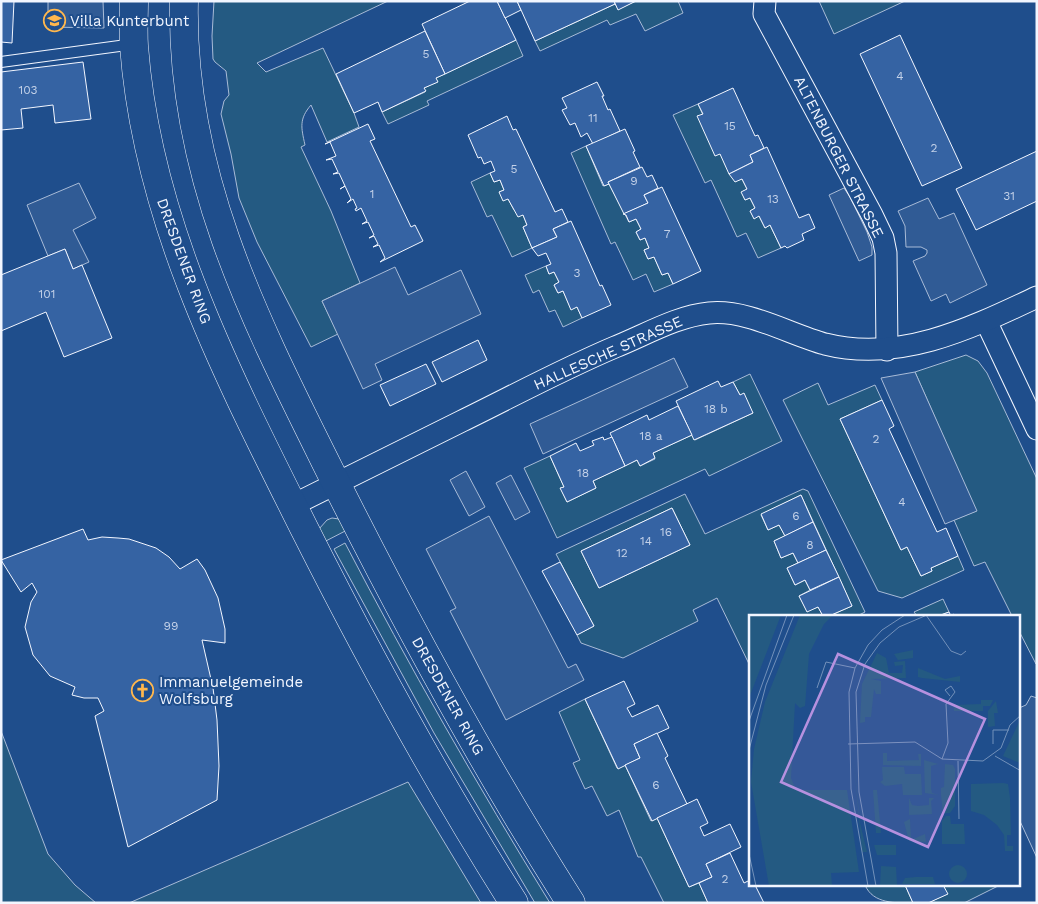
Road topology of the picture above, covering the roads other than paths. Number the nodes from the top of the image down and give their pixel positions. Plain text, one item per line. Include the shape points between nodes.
1 (134, 1) edge
2 (184, 1) edge
3 (765, 1) edge
4 (134, 44) junction
5 (1, 62) edge
6 (1037, 297) edge
7 (986, 321) junction
8 (887, 350) junction
9 (1037, 429) edge
10 (336, 483) junction
11 (293, 505) junction
12 (514, 903) edge
13 (571, 903) edge

1 - 4 street, DRESDENER RING
2 - 10 street, DRESDENER RING via 191,104 215,209 250,304
3 - 8 street, ALTENBURGER STRASSE via 764,14 883,238
4 - 5 lane
4 - 11 street, DRESDENER RING via 151,158 180,259 205,323
6 - 7 street, HALLESCHE STRASSE
7 - 8 street, HALLESCHE STRASSE via 938,339
7 - 9 street
8 - 10 street, HALLESCHE STRASSE via 827,344 733,314 710,313 685,318 565,368
10 - 11 street
10 - 13 street, DRESDENER RING via 445,692
11 - 12 street, DRESDENER RING via 432,765

